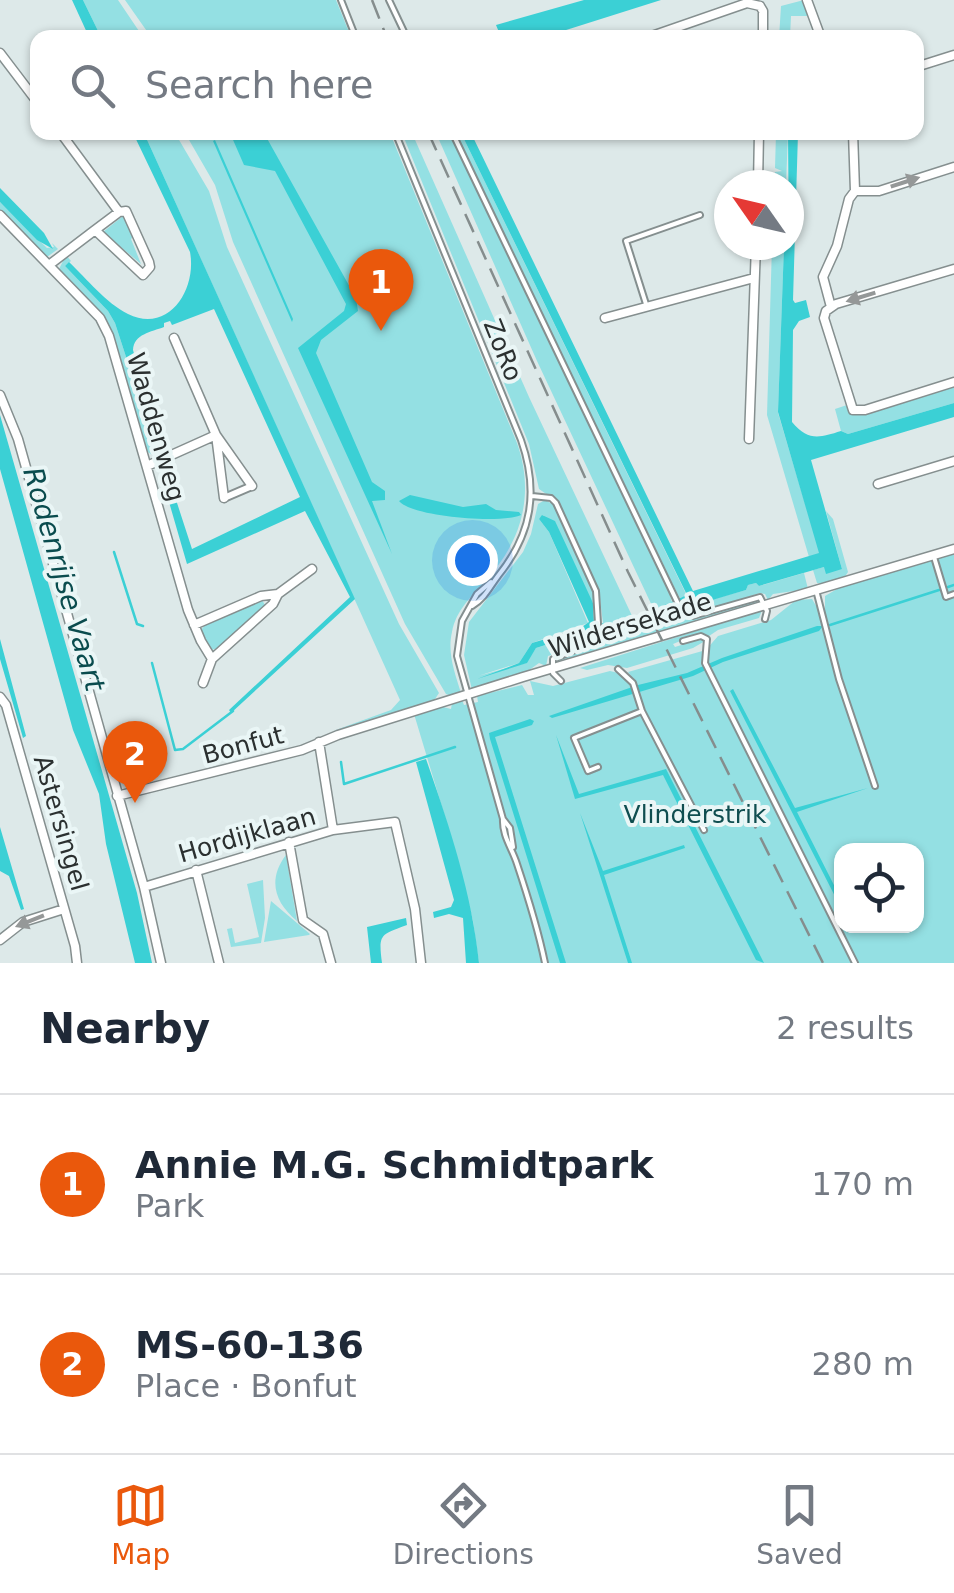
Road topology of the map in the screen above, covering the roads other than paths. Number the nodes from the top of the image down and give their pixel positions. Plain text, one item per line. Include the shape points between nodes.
1 (341, 0) edge
2 (389, 0) edge
3 (807, 0) edge
4 (763, 3) edge
5 (353, 30) edge
6 (403, 30) edge
7 (669, 30) edge
8 (763, 30) edge
9 (818, 30) edge
10 (0, 52) edge
11 (954, 56) edge
12 (924, 64) edge
13 (30, 92) edge
14 (66, 140) edge
15 (398, 140) edge
16 (456, 140) edge
17 (759, 140) edge
18 (853, 140) edge
19 (954, 167) edge
20 (758, 170) edge
21 (855, 191) junction
22 (119, 212) junction
23 (0, 215) edge
24 (700, 215) dead end
25 (95, 230) junction
26 (755, 260) edge
27 (49, 265) junction
28 (954, 269) edge
29 (754, 278) junction
30 (646, 305) junction
31 (832, 306) junction
32 (605, 318) dead end
33 (174, 338) dead end
34 (954, 382) edge
35 (0, 394) edge
36 (216, 435) junction
37 (749, 439) dead end
38 (954, 461) edge
39 (147, 466) junction
40 (878, 484) dead end
41 (252, 486) joint
42 (532, 496) junction
43 (224, 498) joint
44 (954, 549) edge
45 (934, 556) junction
46 (312, 569) dead end
47 (816, 590) junction
48 (278, 594) junction
49 (954, 594) edge
50 (765, 605) junction
51 (764, 619) dead end
52 (194, 625) junction
53 (683, 641) dead end
54 (212, 659) junction
55 (552, 669) junction
56 (618, 669) dead end
57 (561, 681) dead end
58 (203, 683) dead end
59 (467, 695) junction
60 (0, 696) edge
61 (642, 711) junction
62 (319, 742) junction
63 (598, 767) dead end
64 (875, 786) dead end
65 (117, 796) junction
66 (333, 830) junction
67 (704, 830) dead end
68 (289, 842) junction
69 (196, 870) junction
70 (144, 887) junction
71 (64, 909) junction
72 (0, 940) edge
73 (77, 963) edge
74 (161, 963) edge
75 (218, 963) edge
76 (331, 963) edge
77 (421, 963) edge
78 (545, 963) edge
79 (856, 963) edge

1 - 5 lane
2 - 6 lane
3 - 9 street
4 - 7 street
4 - 8 street
10 - 13 street
11 - 12 street
14 - 22 street
15 - 42 lane, ZoRo via 521,440
16 - 50 lane via 680,608 693,616 758,596
17 - 20 street
18 - 21 street
21 -> 19 street via 879,191
21 - 31 street via 823,276
22 - 25 street
22 - 25 street via 128,214 150,262 145,273
23 - 27 street, Waddenweg
24 - 30 lane via 626,241
25 - 27 street
26 - 29 street
27 - 39 street, Waddenweg via 106,328
28 -> 31 street
29 - 30 street
29 - 37 street
30 - 32 street
31 - 34 street via 824,318 854,410
33 - 36 street
35 - 65 street
36 - 39 street
36 - 41 street
36 - 43 street
38 - 40 street
39 - 52 street, Waddenweg
41 - 43 street
42 - 55 lane via 556,503 596,591 597,643 552,658
42 - 59 lane, ZoRo via 520,545 462,621 457,646
44 - 45 street, Wildersekade
45 - 47 street, Wildersekade
45 - 49 lane via 946,597
46 - 48 street
47 - 50 street, Wildersekade
47 - 64 lane
48 - 52 street
48 - 54 street
50 - 51 lane
50 - 55 street, Wildersekade
52 - 54 street, Waddenweg
53 - 79 lane via 706,638 705,663
54 - 58 street
55 - 57 lane
55 - 59 street, Wildersekade
56 - 61 lane via 629,676
59 - 62 street, Wildersekade
59 - 78 lane, ZoRo
60 - 71 street, Astersingel
61 - 63 lane via 574,738 588,772
61 - 67 lane
62 - 65 street, Bonfut
62 - 66 street, Hordijklaan
65 - 70 street
66 - 68 street, Hordijklaan
66 - 77 street via 395,822
68 - 69 street, Hordijklaan
68 - 76 street via 304,920 322,934
69 - 70 street, Hordijklaan
69 - 75 street
70 - 74 street
71 -> 72 street via 23,922
71 - 73 street, Astersingel

